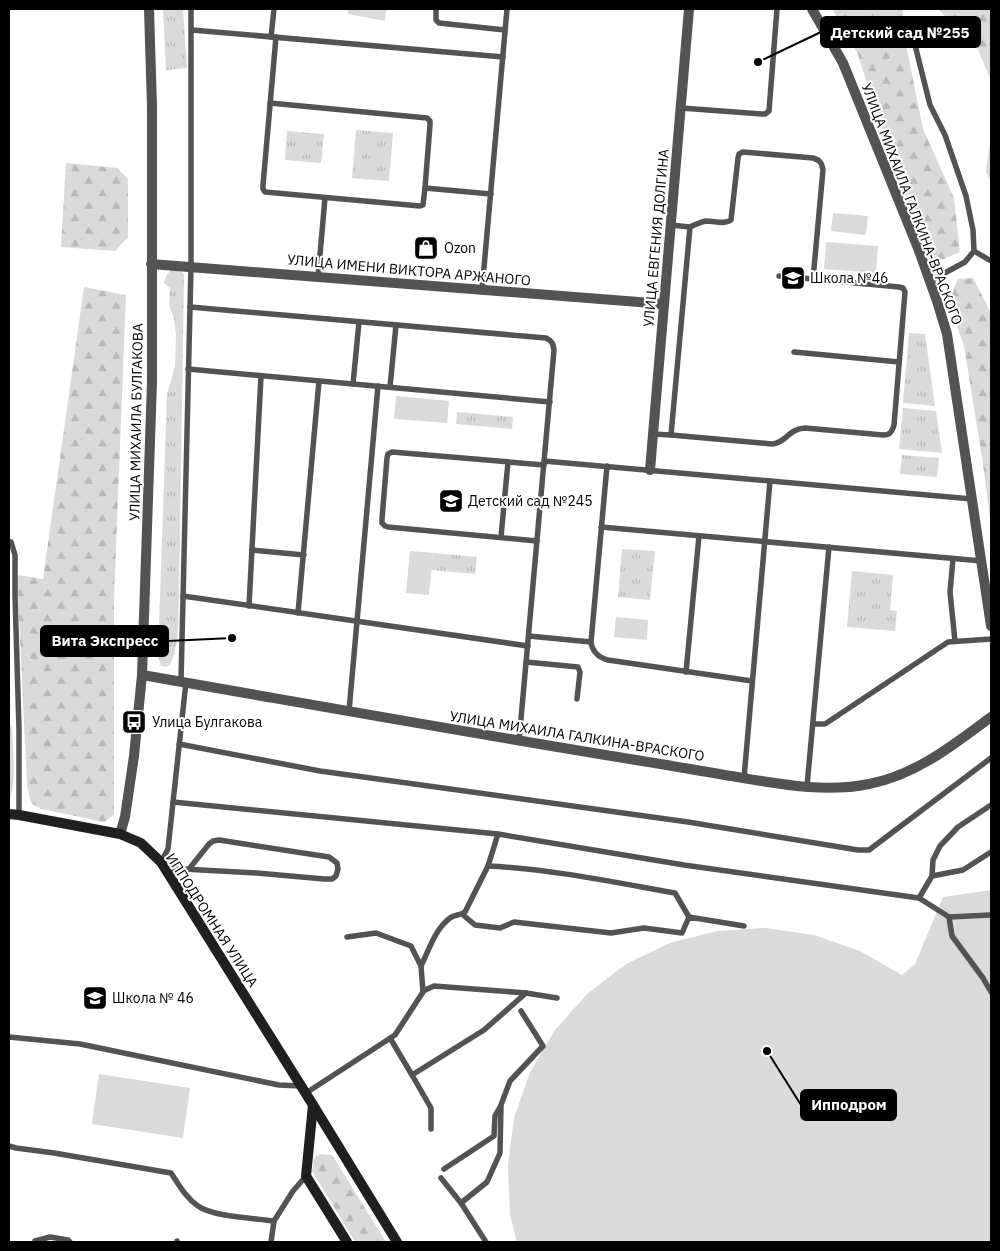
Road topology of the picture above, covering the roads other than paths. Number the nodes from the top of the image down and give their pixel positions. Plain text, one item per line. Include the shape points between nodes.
1 (149, 9) edge
2 (191, 9) edge
3 (274, 9) edge
4 (436, 9) edge
5 (507, 9) edge
6 (689, 9) edge
7 (777, 9) edge
8 (812, 9) edge
9 (192, 30) junction
10 (505, 30) junction
11 (273, 37) junction
12 (916, 49) dead end
13 (503, 58) junction
14 (270, 103) junction
15 (681, 108) junction
16 (425, 188) junction
17 (490, 194) junction
18 (325, 198) junction
19 (671, 225) junction
20 (690, 227) junction
21 (974, 251) junction
22 (991, 261) edge
23 (151, 264) junction
24 (191, 267) junction
25 (779, 276) dead end
26 (318, 277) junction
27 (813, 280) junction
28 (930, 281) junction
29 (482, 290) junction
30 (664, 304) junction
31 (190, 306) junction
32 (359, 322) junction
33 (396, 325) junction
34 (794, 352) dead end
35 (899, 362) junction
36 (188, 369) junction
37 (261, 376) junction
38 (319, 381) junction
39 (353, 384) junction
40 (378, 386) junction
41 (390, 388) junction
42 (550, 402) junction
43 (653, 434) junction
44 (671, 435) junction
45 (508, 462) junction
46 (544, 463) junction
47 (607, 466) junction
48 (650, 470) junction
49 (770, 481) junction
50 (972, 499) junction
51 (602, 527) junction
52 (699, 536) junction
53 (501, 537) junction
54 (537, 541) junction
55 (12, 542) dead end
56 (765, 542) junction
57 (829, 548) junction
58 (252, 550) junction
59 (304, 554) junction
60 (953, 559) junction
61 (982, 561) junction
62 (183, 596) junction
63 (249, 606) junction
64 (298, 613) junction
65 (357, 621) junction
66 (991, 626) edge
67 (529, 636) junction
68 (991, 639) edge
69 (955, 641) junction
70 (591, 642) junction
71 (528, 646) junction
72 (526, 662) junction
73 (686, 672) junction
74 (142, 675) junction
75 (752, 681) junction
76 (184, 682) junction
77 (577, 699) dead end
78 (349, 711) junction
79 (991, 717) edge
80 (813, 724) junction
81 (519, 741) junction
82 (179, 744) junction
83 (991, 758) edge
84 (744, 778) junction
85 (807, 786) junction
86 (173, 802) junction
87 (991, 805) edge
88 (14, 814) edge
89 (120, 834) junction
90 (498, 834) junction
91 (991, 852) edge
92 (163, 865) junction
93 (488, 866) junction
94 (189, 870) junction
95 (932, 876) junction
96 (920, 898) junction
97 (462, 914) junction
98 (991, 915) edge
99 (689, 917) junction
100 (949, 917) junction
101 (744, 926) dead end
102 (347, 937) dead end
103 (421, 966) junction
104 (423, 991) junction
105 (991, 992) edge
106 (526, 993) junction
107 (557, 998) dead end
108 (521, 1012) dead end
109 (9, 1037) edge
110 (390, 1038) junction
111 (412, 1075) junction
112 (304, 1090) junction
113 (313, 1105) junction
114 (501, 1105) junction
115 (431, 1129) dead end
116 (9, 1146) edge
117 (444, 1169) dead end
118 (306, 1176) junction
119 (441, 1178) dead end
120 (461, 1203) junction
121 (274, 1221) junction
122 (35, 1242) edge
123 (70, 1242) edge
124 (271, 1242) edge
125 (347, 1242) edge
126 (397, 1242) edge
127 (486, 1242) edge

1 - 23 street, УЛИЦА МИХАИЛА БУЛГАКОВА
2 - 9 lane
3 - 11 lane
4 - 10 lane via 439,23
5 - 10 lane
6 - 15 street, УЛИЦА ЕВГЕНИЯ ДОЛГИНА
7 - 15 lane via 769,111 762,114
8 - 28 street, УЛИЦА МИХАИЛА ГАЛКИНА-ВРАСКОГО via 843,63
9 - 11 lane
9 - 24 lane
10 - 13 lane
11 - 13 lane
11 - 14 lane
12 - 21 lane via 930,106 945,136 966,196
13 - 17 lane
14 - 16 lane via 427,118 430,125
14 - 18 lane via 263,189 268,193
15 - 19 street, УЛИЦА ЕВГЕНИЯ ДОЛГИНА
16 - 17 lane
16 - 18 lane via 420,206
17 - 29 lane
18 - 26 lane
19 - 20 lane
19 - 30 street, УЛИЦА ЕВГЕНИЯ ДОЛГИНА
20 - 27 lane via 704,221 731,220 738,158 742,152 819,160 823,170
20 - 44 lane
21 - 22 lane
21 - 28 lane via 965,262
23 - 24 street, УЛИЦА ИМЕНИ ВИКТОРА АРЖАНОГО
23 - 74 street, УЛИЦА МИХАИЛА БУЛГАКОВА via 152,382
24 - 26 street, УЛИЦА ИМЕНИ ВИКТОРА АРЖАНОГО
24 - 31 lane
25 - 27 lane
26 - 29 street, УЛИЦА ИМЕНИ ВИКТОРА АРЖАНОГО
27 - 35 lane via 903,288
28 - 50 street, УЛИЦА МИХАИЛА ГАЛКИНА-ВРАСКОГО via 947,334
29 - 30 street, УЛИЦА ИМЕНИ ВИКТОРА АРЖАНОГО
30 - 43 street, УЛИЦА ЕВГЕНИЯ ДОЛГИНА
31 - 32 lane
31 - 36 lane
32 - 33 lane
32 - 39 lane
33 - 41 lane
33 - 42 lane via 551,340 554,350
34 - 35 lane
35 - 44 lane via 894,425 888,435 805,428 772,444
36 - 37 lane
36 - 62 lane
37 - 38 lane
37 - 58 lane
38 - 39 lane
38 - 59 lane
39 - 40 lane
40 - 41 lane
40 - 65 lane
41 - 42 lane
42 - 46 lane
43 - 44 lane
43 - 48 street, УЛИЦА ЕВГЕНИЯ ДОЛГИНА
45 - 46 lane
45 - 53 lane
45 - 53 lane via 396,452 388,454 387,458 382,519 385,526
46 - 47 lane
46 - 54 lane
47 - 48 lane
47 - 51 lane
48 - 49 lane
49 - 50 lane
49 - 56 lane
50 - 61 street, УЛИЦА МИХАИЛА ГАЛКИНА-ВРАСКОГО
51 - 52 lane
51 - 70 lane
52 - 56 lane
52 - 73 lane
53 - 54 lane
54 - 67 lane
55 - 88 lane via 15,555 19,729
56 - 57 lane
56 - 75 lane
57 - 60 lane
57 - 80 lane
58 - 59 lane
58 - 63 lane
59 - 64 lane
60 - 61 lane
60 - 69 lane via 950,592
61 - 66 street, УЛИЦА МИХАИЛА ГАЛКИНА-ВРАСКОГО
62 - 63 lane
62 - 76 lane
63 - 64 lane
64 - 65 lane
65 - 71 lane
65 - 78 lane
67 - 70 lane
67 - 71 lane
68 - 69 lane
69 - 80 lane via 948,642 828,722
70 - 73 lane via 602,659
71 - 72 lane
72 - 77 lane via 578,667
72 - 81 lane
73 - 75 lane
74 - 76 street, УЛИЦА МИХАИЛА ГАЛКИНА-ВРАСКОГО
74 - 89 street, УЛИЦА МИХАИЛА БУЛГАКОВА via 134,756
75 - 84 lane
76 - 78 street, УЛИЦА МИХАИЛА ГАЛКИНА-ВРАСКОГО
76 - 82 lane
78 - 81 street, УЛИЦА МИХАИЛА ГАЛКИНА-ВРАСКОГО
79 - 85 street, УЛИЦА МИХАИЛА ГАЛКИНА-ВРАСКОГО via 942,753 895,777 846,787
80 - 85 lane
81 - 84 street, УЛИЦА МИХАИЛА ГАЛКИНА-ВРАСКОГО
82 - 83 lane via 320,771 688,822 858,850 869,850
82 - 86 lane
84 - 85 street, УЛИЦА МИХАИЛА ГАЛКИНА-ВРАСКОГО
86 - 90 lane
86 - 92 lane
87 - 95 lane via 958,828 940,846 932,860
88 - 89 street, ИППОДРОМНАЯ УЛИЦА
89 - 92 street, ИППОДРОМНАЯ УЛИЦА via 141,843
90 - 93 lane
90 - 96 lane via 684,865
91 - 95 lane via 963,870
92 - 94 lane
92 - 112 street, ИППОДРОМНАЯ УЛИЦА
93 - 97 lane
93 - 99 lane via 548,872 675,893
94 - 94 lane via 324,880 336,876 338,869 337,863 329,857 219,840 209,844
95 - 96 lane
96 - 100 lane
97 - 99 lane via 475,925 500,928 514,922 611,933 644,928 682,932
97 - 103 lane via 452,917 436,933
98 - 100 lane
99 - 101 lane
100 - 105 lane via 952,936
102 - 103 lane via 376,933 411,946
103 - 104 lane
104 - 106 lane via 434,986
104 - 110 lane
106 - 107 lane
106 - 111 lane via 484,1030
108 - 114 lane via 542,1046 510,1081
109 - 112 lane via 80,1044
110 - 111 lane
110 - 112 lane
111 - 115 lane via 431,1108
112 - 113 street, ИППОДРОМНАЯ УЛИЦА
113 - 118 street
113 - 126 street, ИППОДРОМНАЯ УЛИЦА
114 - 117 lane via 495,1116 494,1136 451,1161
114 - 120 lane via 500,1153 487,1182
116 - 121 lane via 171,1173 198,1207 212,1213
118 - 121 lane
118 - 125 street
119 - 120 lane
120 - 127 lane
121 - 124 lane
122 - 123 lane via 50,1237

